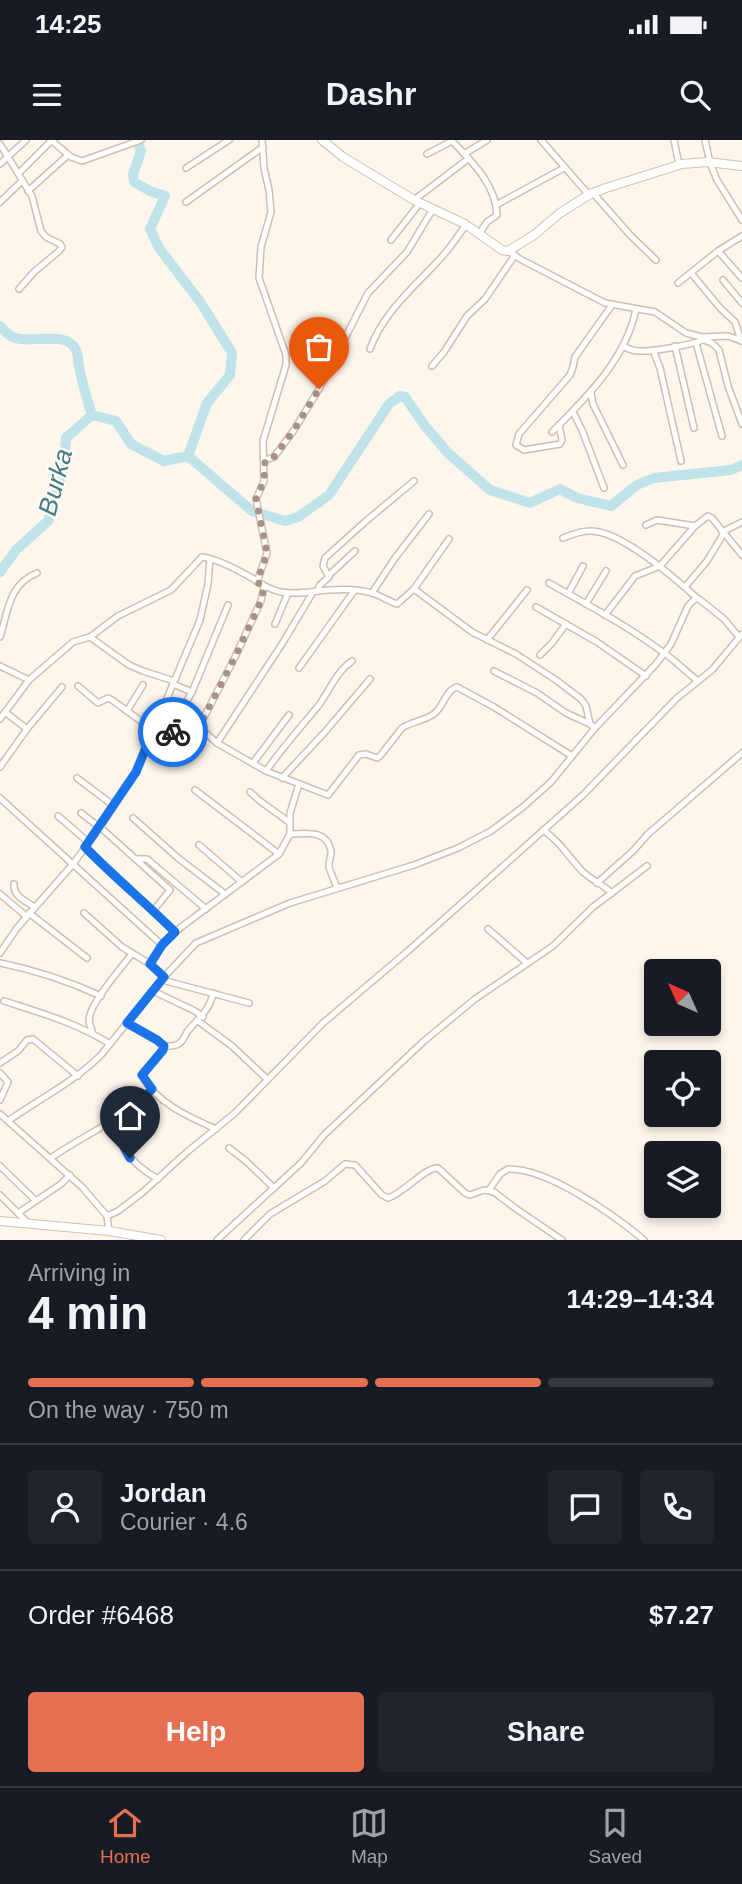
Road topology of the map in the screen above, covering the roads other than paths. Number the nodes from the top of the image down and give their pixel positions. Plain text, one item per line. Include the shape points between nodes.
1 (26, 140) edge
2 (51, 140) edge
3 (141, 140) edge
4 (229, 140) edge
5 (262, 140) edge
6 (322, 140) edge
7 (487, 140) edge
8 (541, 140) edge
9 (674, 140) edge
10 (705, 140) edge
11 (451, 141) edge
12 (0, 144) edge
13 (263, 147) junction
14 (427, 153) dead end
15 (68, 155) junction
16 (8, 156) junction
17 (466, 156) junction
18 (710, 163) junction
19 (0, 164) edge
20 (679, 165) junction
21 (742, 166) edge
22 (186, 168) dead end
23 (564, 168) junction
24 (19, 173) junction
25 (22, 181) junction
26 (28, 191) junction
27 (591, 194) junction
28 (417, 201) junction
29 (0, 202) edge
30 (186, 202) dead end
31 (496, 205) junction
32 (433, 209) junction
33 (742, 220) edge
34 (466, 225) junction
35 (479, 234) junction
36 (742, 236) edge
37 (391, 240) dead end
38 (718, 251) junction
39 (511, 253) junction
40 (656, 260) dead end
41 (691, 273) junction
42 (742, 278) edge
43 (723, 280) dead end
44 (678, 283) dead end
45 (19, 289) dead end
46 (742, 303) edge
47 (612, 305) junction
48 (636, 309) junction
49 (715, 335) junction
50 (704, 340) junction
51 (741, 341) edge
52 (696, 343) junction
53 (623, 346) junction
54 (675, 346) junction
55 (370, 349) dead end
56 (653, 350) junction
57 (432, 366) dead end
58 (591, 393) junction
59 (573, 412) junction
60 (742, 424) edge
61 (559, 425) junction
62 (694, 428) dead end
63 (552, 432) dead end
64 (722, 436) dead end
65 (265, 460) junction
66 (681, 461) dead end
67 (623, 466) dead end
68 (414, 481) dead end
69 (604, 488) dead end
70 (429, 514) dead end
71 (742, 522) edge
72 (646, 525) dead end
73 (695, 526) junction
74 (723, 533) junction
75 (563, 538) dead end
76 (449, 539) dead end
77 (355, 551) dead end
78 (742, 555) edge
79 (211, 559) junction
80 (583, 566) dead end
81 (660, 566) junction
82 (606, 571) dead end
83 (37, 573) dead end
84 (329, 575) junction
85 (257, 582) junction
86 (549, 583) dead end
87 (264, 587) junction
88 (685, 587) junction
89 (414, 589) junction
90 (527, 590) dead end
91 (354, 591) junction
92 (315, 592) junction
93 (288, 593) junction
94 (372, 593) junction
95 (568, 594) junction
96 (698, 599) junction
97 (586, 604) junction
98 (228, 605) dead end
99 (536, 607) dead end
100 (605, 615) junction
101 (275, 624) dead end
102 (566, 624) junction
103 (740, 636) edge
104 (0, 637) edge
105 (90, 637) junction
106 (487, 640) junction
107 (665, 653) junction
108 (540, 655) dead end
109 (352, 661) dead end
110 (0, 666) edge
111 (299, 668) dead end
112 (494, 671) dead end
113 (646, 676) junction
114 (370, 679) dead end
115 (29, 680) junction
116 (698, 681) junction
117 (174, 682) junction
118 (143, 685) dead end
119 (78, 686) dead end
120 (62, 687) dead end
121 (192, 692) junction
122 (127, 711) junction
123 (5, 712) junction
124 (289, 715) dead end
125 (0, 719) edge
126 (187, 725) junction
127 (592, 726) junction
128 (199, 727) junction
129 (27, 729) junction
130 (152, 732) junction
131 (217, 743) junction
132 (742, 753) edge
133 (572, 756) junction
134 (253, 763) junction
135 (0, 767) edge
136 (266, 771) junction
137 (77, 778) dead end
138 (282, 778) junction
139 (299, 784) junction
140 (195, 790) dead end
141 (250, 792) dead end
142 (0, 798) edge
143 (114, 806) junction
144 (81, 814) dead end
145 (58, 816) dead end
146 (133, 818) dead end
147 (289, 822) junction
148 (99, 827) junction
149 (543, 830) junction
150 (290, 834) junction
151 (86, 845) junction
152 (199, 845) dead end
153 (279, 854) junction
154 (136, 859) junction
155 (73, 863) junction
156 (647, 866) dead end
157 (242, 882) junction
158 (597, 883) junction
159 (14, 884) dead end
160 (337, 888) junction
161 (612, 893) junction
162 (0, 894) edge
163 (225, 894) junction
164 (35, 906) junction
165 (206, 909) junction
166 (153, 911) junction
167 (83, 913) dead end
168 (28, 914) junction
169 (488, 929) dead end
170 (175, 932) junction
171 (162, 945) junction
172 (0, 953) edge
173 (132, 954) junction
174 (87, 958) dead end
175 (527, 962) junction
176 (0, 963) edge
177 (150, 964) junction
178 (163, 979) junction
179 (153, 991) junction
180 (212, 993) junction
181 (101, 996) junction
182 (4, 1001) dead end
183 (249, 1003) dead end
184 (200, 1019) junction
185 (127, 1023) junction
186 (93, 1033) junction
187 (110, 1044) junction
188 (164, 1046) junction
189 (0, 1063) edge
190 (0, 1073) edge
191 (78, 1076) junction
192 (267, 1079) junction
193 (152, 1089) junction
194 (0, 1100) edge
195 (3, 1118) edge
196 (117, 1119) junction
197 (216, 1129) junction
198 (229, 1147) dead end
199 (51, 1158) junction
200 (0, 1166) edge
201 (70, 1175) junction
202 (158, 1179) junction
203 (274, 1188) junction
204 (489, 1190) junction
205 (0, 1195) edge
206 (35, 1200) junction
207 (18, 1213) junction
208 (107, 1216) junction
209 (0, 1221) edge
210 (28, 1223) junction
211 (104, 1233) junction
212 (161, 1240) edge
213 (217, 1240) edge
214 (244, 1240) edge
215 (562, 1240) edge
216 (644, 1240) edge

1 - 16 street
2 - 15 street
2 - 24 street
3 - 15 street via 82,161
4 - 22 street
5 - 13 street
6 - 28 street via 343,158
7 - 17 street
8 - 23 street
9 - 20 street
10 - 18 street
11 - 14 street
11 - 17 street
12 - 16 street
13 - 30 street
13 - 65 street via 271,212 258,278 286,355 264,433
15 - 26 street
16 - 19 street
16 - 24 street
17 - 28 street
17 - 31 street via 484,178
18 - 20 street
18 - 21 street
18 - 33 street
20 - 27 street
23 - 27 street
23 - 31 street
24 - 25 street
25 - 26 street
25 - 29 street
26 - 45 street via 41,231 62,247
27 - 39 street
27 - 40 street
28 - 32 street
28 - 37 street
31 - 35 street via 495,216
32 - 34 street
32 - 65 street via 407,252 368,293 294,430 274,457
34 - 35 street
34 - 55 street via 404,296
35 - 39 street
36 - 38 street
38 - 41 street
38 - 42 street
39 - 47 street
39 - 57 street via 485,299 467,316
41 - 44 street
41 - 51 street via 735,323
43 - 46 street
47 - 48 street
47 - 61 street via 575,357 570,375 519,434 516,444 524,450 560,444
48 - 49 street via 655,312 686,333
48 - 53 street
49 - 50 street
49 - 51 street
50 - 52 street
50 - 60 street via 719,350
52 - 54 street
52 - 64 street
53 - 56 street
53 - 58 street
54 - 56 street
54 - 62 street
56 - 66 street
58 - 59 street
58 - 67 street
59 - 61 street
59 - 69 street
61 - 63 street
65 - 85 street via 264,481 256,499 267,553
68 - 84 street via 325,558 323,566
70 - 94 street
71 - 74 street
72 - 73 street via 657,520
73 - 74 street via 712,517
73 - 81 street
74 - 78 street
74 - 88 street via 708,561
75 - 81 street via 589,530 612,536
76 - 89 street
77 - 84 street
79 - 85 street
79 - 105 street via 202,557 171,590 118,615
79 - 117 street via 200,620
80 - 95 street
81 - 88 street
81 - 100 street via 635,576
82 - 97 street
83 - 104 street via 16,587
84 - 92 street
85 - 87 street
86 - 95 street
87 - 93 street
87 - 128 street
88 - 96 street
89 - 94 street via 397,604
89 - 106 street
90 - 106 street
91 - 92 street
91 - 94 street
91 - 111 street
92 - 93 street
92 - 131 street
93 - 101 street
95 - 97 street
96 - 103 street
96 - 107 street via 688,606
97 - 100 street
98 - 121 street
99 - 102 street
100 - 107 street
102 - 108 street
102 - 113 street
103 - 116 street
105 - 115 street via 73,642
105 - 117 street via 129,665
106 - 127 street via 581,699
107 - 113 street
107 - 116 street
109 - 136 street
110 - 115 street
112 - 127 street
113 - 127 street
114 - 138 street
115 - 123 street
116 - 149 street
117 - 121 street
117 - 130 street
118 - 122 street
119 - 122 street via 98,703 108,698
120 - 129 street
121 - 126 street via 181,711
122 - 130 street
123 - 125 street
123 - 129 street
124 - 134 street
126 - 128 street
126 - 130 street via 165,738
127 - 133 street
128 - 131 street
129 - 135 street
130 - 143 street via 136,772
131 - 134 street
132 - 158 street
133 - 139 street via 454,687 436,712 406,724 380,756 359,755 330,794
133 - 160 street via 538,796 491,831 414,865
134 - 136 street
136 - 138 street
137 - 143 street
138 - 139 street
139 - 147 street
140 - 153 street
141 - 147 street
142 - 155 street
143 - 148 street
144 - 148 street
145 - 151 street
146 - 163 street
147 - 150 street
148 - 151 street
148 - 154 street
149 - 158 street
149 - 192 street via 323,1023
150 - 153 street
150 - 160 street via 325,837
151 - 155 street
151 - 166 street
152 - 157 street
153 - 157 street
154 - 165 street via 147,859
154 - 166 street via 170,890
155 - 164 street
155 - 171 street
156 - 161 street
157 - 163 street
158 - 161 street
159 - 164 street via 18,896
160 - 178 street via 205,937
161 - 175 street via 553,946
162 - 168 street
163 - 165 street
164 - 168 street
165 - 170 street
166 - 170 street
167 - 173 street
168 - 172 street
168 - 174 street
169 - 175 street
170 - 171 street
171 - 177 street
173 - 177 street
173 - 181 street
175 - 203 street via 424,1041
176 - 181 street
177 - 178 street
178 - 179 street
178 - 180 street
179 - 184 street via 190,1008
179 - 185 street
180 - 183 street
180 - 184 street
181 - 186 street via 90,1014
182 - 186 street
184 - 188 street via 180,1043
184 - 192 street
185 - 187 street
185 - 188 street
186 - 187 street
187 - 191 street
188 - 193 street via 142,1075
189 - 191 street via 33,1039
190 - 194 street via 8,1082
191 - 195 street
192 - 197 street
193 - 196 street
193 - 197 street via 190,1118
195 - 199 street
196 - 199 street
196 - 202 street via 119,1138 130,1158
197 - 202 street
198 - 203 street
199 - 201 street
200 - 206 street
201 - 206 street
201 - 208 street
202 - 208 street
203 - 213 street
204 - 214 street via 465,1193 434,1167 388,1198 355,1165 345,1164 326,1181 270,1214
204 - 215 street
204 - 216 street via 508,1169 529,1172 576,1193
205 - 207 street
206 - 207 street
207 - 210 street
208 - 211 street
209 - 210 street
210 - 211 street
211 - 212 street

